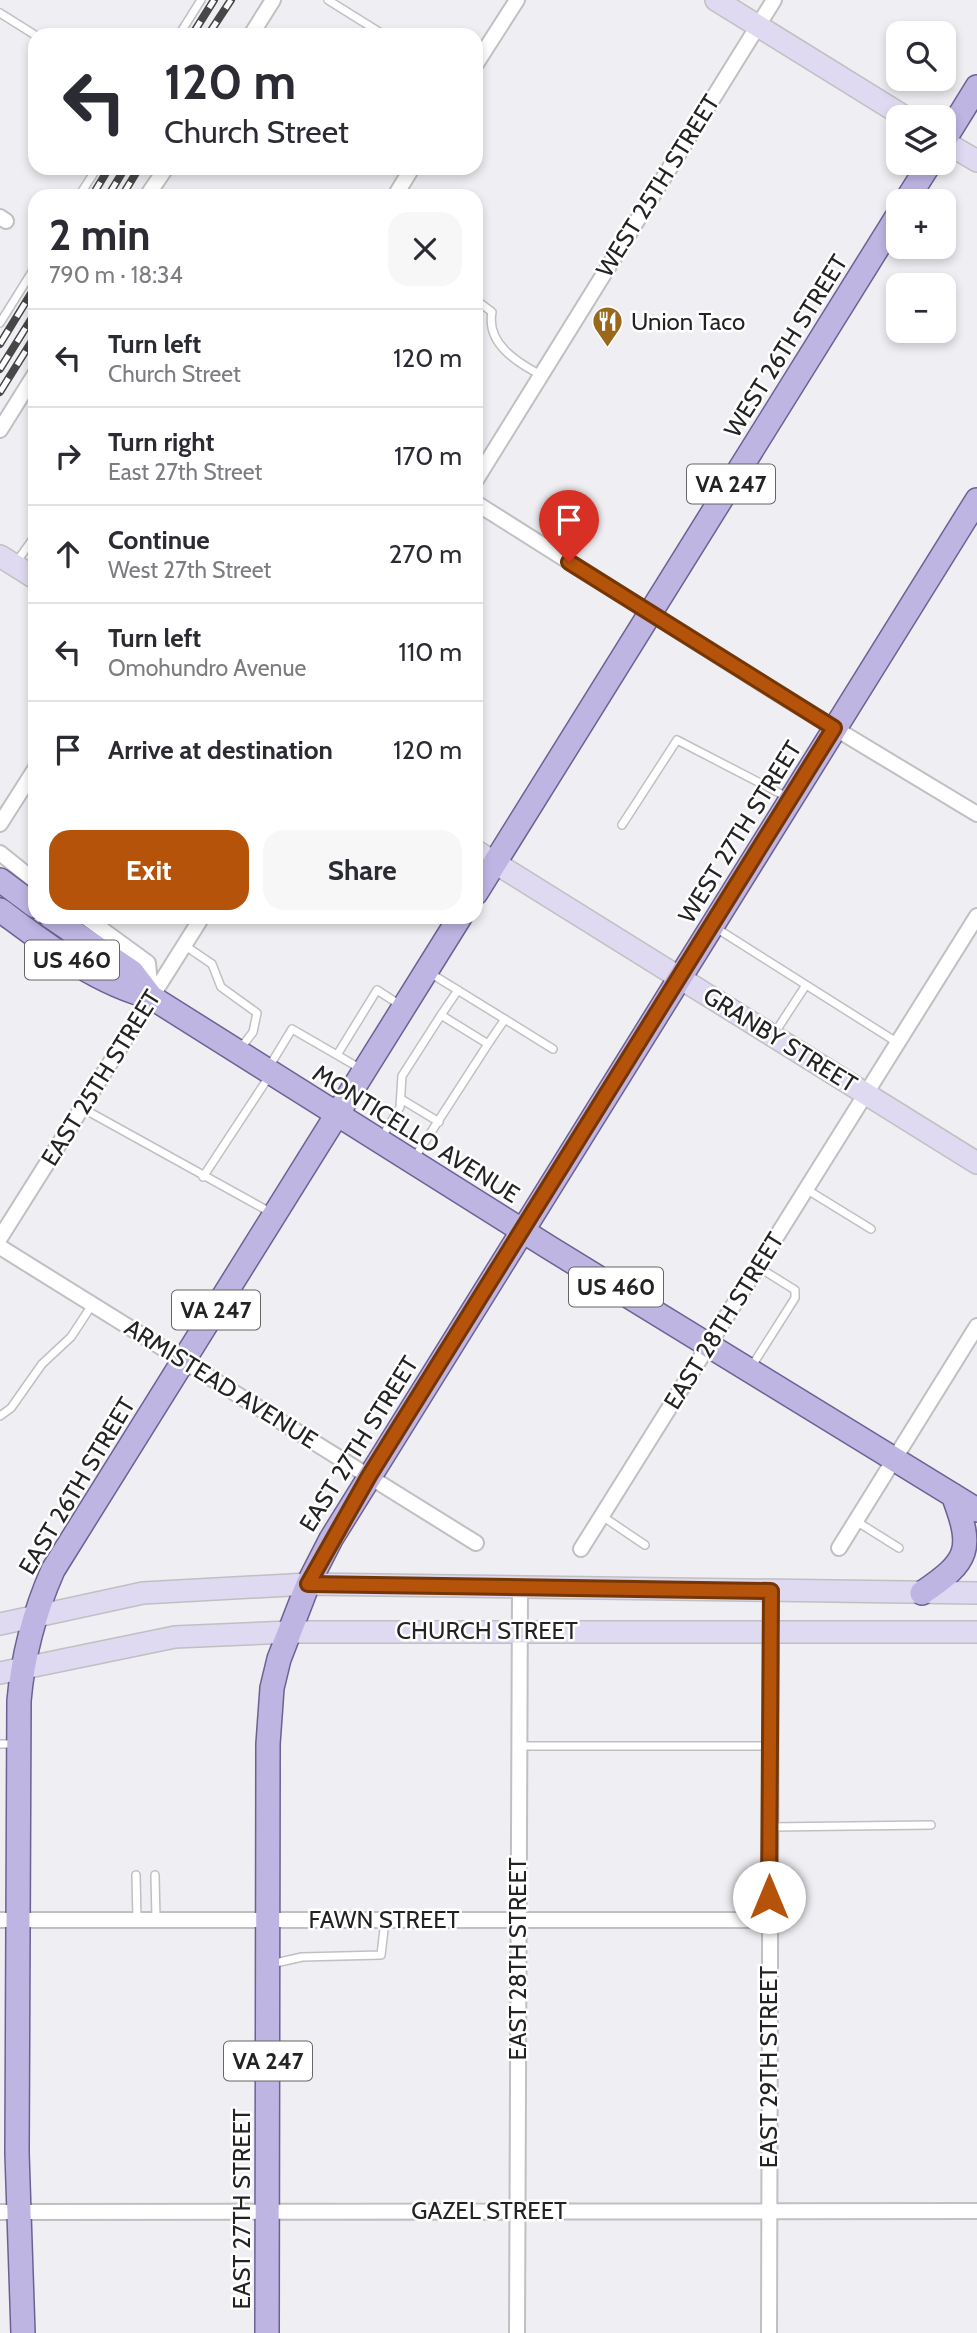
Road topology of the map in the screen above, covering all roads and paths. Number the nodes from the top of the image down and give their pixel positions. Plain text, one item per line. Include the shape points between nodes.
1 (201, 0) edge
2 (273, 0) edge
3 (328, 0) edge
4 (517, 0) edge
5 (716, 0) edge
6 (774, 0) edge
7 (0, 13) edge
8 (758, 26) junction
9 (183, 28) edge
10 (255, 28) edge
11 (373, 28) edge
12 (28, 31) edge
13 (483, 53) edge
14 (977, 87) edge
15 (886, 105) edge
16 (956, 120) edge
17 (956, 149) edge
18 (977, 162) edge
19 (886, 234) edge
20 (28, 278) edge
21 (483, 305) edge
22 (0, 323) edge
23 (541, 375) junction
24 (28, 385) edge
25 (0, 430) edge
26 (483, 469) edge
27 (977, 500) edge
28 (483, 507) edge
29 (28, 542) edge
30 (7, 561) edge
31 (28, 574) edge
32 (652, 612) junction
33 (834, 728) junction
34 (28, 780) edge
35 (790, 798) junction
36 (977, 814) edge
37 (0, 824) edge
38 (622, 825) dead end
39 (0, 853) edge
40 (486, 856) edge
41 (28, 875) edge
42 (0, 880) edge
43 (28, 901) edge
44 (0, 910) edge
45 (977, 916) edge
46 (61, 924) edge
47 (95, 924) edge
48 (198, 924) edge
49 (456, 924) edge
50 (712, 926) junction
51 (184, 945) junction
52 (426, 971) junction
53 (680, 978) junction
54 (806, 985) junction
55 (458, 990) junction
56 (151, 997) junction
57 (404, 1007) junction
58 (441, 1015) junction
59 (505, 1019) junction
60 (773, 1036) junction
61 (898, 1043) junction
62 (488, 1044) junction
63 (553, 1049) dead end
64 (238, 1052) junction
65 (337, 1055) junction
66 (365, 1071) junction
67 (269, 1072) junction
68 (866, 1093) junction
69 (401, 1100) junction
70 (82, 1108) junction
71 (338, 1115) junction
72 (439, 1122) junction
73 (380, 1140) junction
74 (412, 1161) junction
75 (977, 1163) edge
76 (203, 1177) junction
77 (806, 1188) junction
78 (276, 1216) junction
79 (871, 1229) dead end
80 (523, 1231) junction
81 (0, 1238) edge
82 (0, 1247) edge
83 (757, 1267) junction
84 (92, 1304) junction
85 (977, 1325) edge
86 (710, 1344) junction
87 (184, 1361) junction
88 (750, 1369) junction
89 (0, 1416) edge
90 (894, 1459) junction
91 (369, 1476) junction
92 (953, 1495) junction
93 (977, 1510) edge
94 (602, 1517) junction
95 (856, 1521) junction
96 (476, 1543) dead end
97 (645, 1545) dead end
98 (899, 1548) dead end
99 (581, 1549) dead end
100 (839, 1549) dead end
101 (308, 1584) junction
102 (520, 1586) junction
103 (771, 1591) junction
104 (922, 1593) junction
105 (977, 1593) edge
106 (34, 1618) junction
107 (0, 1624) edge
108 (520, 1631) junction
109 (289, 1632) junction
110 (770, 1632) junction
111 (977, 1632) edge
112 (11, 1671) edge
113 (9, 1744) edge
114 (519, 1746) junction
115 (769, 1746) junction
116 (931, 1825) dead end
117 (769, 1827) junction
118 (136, 1875) dead end
119 (155, 1875) dead end
120 (8, 1920) edge
121 (137, 1920) junction
122 (156, 1920) junction
123 (269, 1920) junction
124 (385, 1920) junction
125 (518, 1920) junction
126 (769, 1920) junction
127 (269, 1965) junction
128 (268, 2211) junction
129 (518, 2211) junction
130 (769, 2211) junction
131 (977, 2211) edge
132 (10, 2212) edge
133 (23, 2333) edge
134 (267, 2333) edge
135 (517, 2333) edge
136 (769, 2333) edge

1 - 9 lane
2 - 10 street
3 - 11 lane
4 - 13 street
5 - 8 main road
6 - 8 street, WEST 25TH STREET
7 - 12 lane
8 - 15 main road
8 - 23 street, WEST 25TH STREET
14 - 16 main road
17 - 18 main road
19 - 32 main road, WEST 26TH STREET / VA 247
20 - 22 lane
21 - 23 lane via 492,312 494,339 522,365
23 - 26 street, WEST 25TH STREET
24 - 25 street
27 - 33 main road, WEST 27TH STREET / VA 247
28 - 32 street
29 - 30 lane
30 - 31 main road
32 - 33 street
32 - 40 main road, WEST 26TH STREET / VA 247
33 - 35 main road, WEST 27TH STREET / VA 247
33 - 36 street
34 - 37 street
35 - 38 lane via 677,740
35 - 50 main road, WEST 27TH STREET / VA 247
39 - 41 street
40 - 53 main road, GRANBY STREET
42 - 43 main road, US 460
44 - 56 main road, MONTICELLO AVENUE / US 460 via 99,977 122,990
45 - 61 street, EAST 28TH STREET
46 - 56 main road, MONTICELLO AVENUE / US 460 via 132,972
47 - 56 street via 148,963
48 - 51 street, EAST 25TH STREET
49 - 52 main road, EAST 26TH STREET / VA 247
50 - 53 main road, WEST 27TH STREET / VA 247
50 - 54 lane
51 - 56 street, EAST 25TH STREET
51 - 64 lane via 212,964 221,987 257,1013 253,1032
52 - 55 lane
52 - 57 main road, EAST 26TH STREET / VA 247
53 - 60 main road, GRANBY STREET
53 - 80 main road, EAST 27TH STREET / VA 247
54 - 60 lane
54 - 61 lane
55 - 58 lane
55 - 59 lane
56 - 64 main road, MONTICELLO AVENUE / US 460
56 - 70 street, EAST 25TH STREET
57 - 65 lane via 377,990
57 - 66 main road, EAST 26TH STREET / VA 247
58 - 62 lane
58 - 69 lane via 402,1076
59 - 62 lane
59 - 63 lane
60 - 68 main road, GRANBY STREET
61 - 68 street, EAST 28TH STREET
62 - 72 lane
64 - 67 main road, MONTICELLO AVENUE / US 460
65 - 66 lane
65 - 67 lane via 292,1028
66 - 71 main road, EAST 26TH STREET / VA 247
67 - 71 main road, MONTICELLO AVENUE / US 460
67 - 76 lane
68 - 75 main road, GRANBY STREET
68 - 77 street, EAST 28TH STREET
69 - 72 lane
69 - 73 lane
70 - 76 lane
70 - 81 street, EAST 25TH STREET
71 - 73 main road, MONTICELLO AVENUE / US 460
71 - 78 main road, EAST 26TH STREET / VA 247
72 - 74 lane
73 - 74 main road, MONTICELLO AVENUE / US 460
74 - 80 main road, MONTICELLO AVENUE / US 460
76 - 78 lane via 237,1191
77 - 79 lane
77 - 83 street, EAST 28TH STREET
78 - 87 main road, EAST 26TH STREET / VA 247
80 - 86 main road, MONTICELLO AVENUE / US 460
80 - 91 main road, EAST 27TH STREET / VA 247
82 - 84 street, ARMISTEAD AVENUE
83 - 86 street, EAST 28TH STREET
83 - 88 lane via 794,1290 795,1298
84 - 87 street, ARMISTEAD AVENUE
84 - 89 lane via 71,1337
85 - 90 street
86 - 88 main road, MONTICELLO AVENUE / US 460
86 - 94 street, EAST 28TH STREET
87 - 91 street, ARMISTEAD AVENUE
87 - 106 main road, EAST 26TH STREET / VA 247 via 53,1570
88 - 90 main road, MONTICELLO AVENUE / US 460
90 - 92 main road, MONTICELLO AVENUE / US 460
90 - 95 street
91 - 96 street, ARMISTEAD AVENUE
91 - 101 main road, EAST 27TH STREET / VA 247
92 - 93 main road, MONTICELLO AVENUE / US 460
92 - 104 main road via 964,1527 965,1550 952,1573
94 - 97 lane
94 - 99 street, EAST 28TH STREET
95 - 98 lane
95 - 100 street
101 - 102 main road, CHURCH STREET
101 - 106 main road, CHURCH STREET via 144,1594
101 - 109 main road, EAST 27TH STREET / VA 247
102 - 103 main road, CHURCH STREET
102 - 108 street, EAST 28TH STREET
103 - 104 main road, CHURCH STREET
103 - 110 street, EAST 29TH STREET
104 - 105 main road, CHURCH STREET
106 - 107 main road, CHURCH STREET
106 - 112 main road, EAST 26TH STREET / VA 247
108 - 109 main road, CHURCH STREET
108 - 110 main road, CHURCH STREET
108 - 114 street, EAST 28TH STREET
109 - 112 main road, CHURCH STREET via 175,1637
109 - 123 main road, EAST 27TH STREET / VA 247 via 272,1688 268,1744
110 - 111 main road, CHURCH STREET
110 - 115 street, EAST 29TH STREET
112 - 113 main road, EAST 26TH STREET / VA 247
113 - 120 main road, EAST 26TH STREET / VA 247
114 - 115 lane
114 - 125 street, EAST 28TH STREET
115 - 117 street, EAST 29TH STREET
116 - 117 lane
117 - 126 street, EAST 29TH STREET
118 - 121 lane
119 - 122 lane
120 - 121 street, FAWN STREET
120 - 132 main road, EAST 26TH STREET / VA 247 via 12,1975
121 - 122 street, FAWN STREET
122 - 123 street, FAWN STREET
123 - 124 street, FAWN STREET
123 - 127 main road, EAST 27TH STREET / VA 247
124 - 125 street, FAWN STREET
124 - 127 lane via 381,1955 302,1956
125 - 126 street, FAWN STREET
125 - 129 street, EAST 28TH STREET
126 - 130 street, EAST 29TH STREET
127 - 128 main road, EAST 27TH STREET / VA 247
128 - 129 street, GAZEL STREET
128 - 132 street, GAZEL STREET
128 - 134 main road, EAST 27TH STREET / VA 247
129 - 130 street, GAZEL STREET
129 - 135 street, EAST 28TH STREET
130 - 131 street, GAZEL STREET
130 - 136 street, EAST 29TH STREET
132 - 133 main road, EAST 26TH STREET / VA 247

